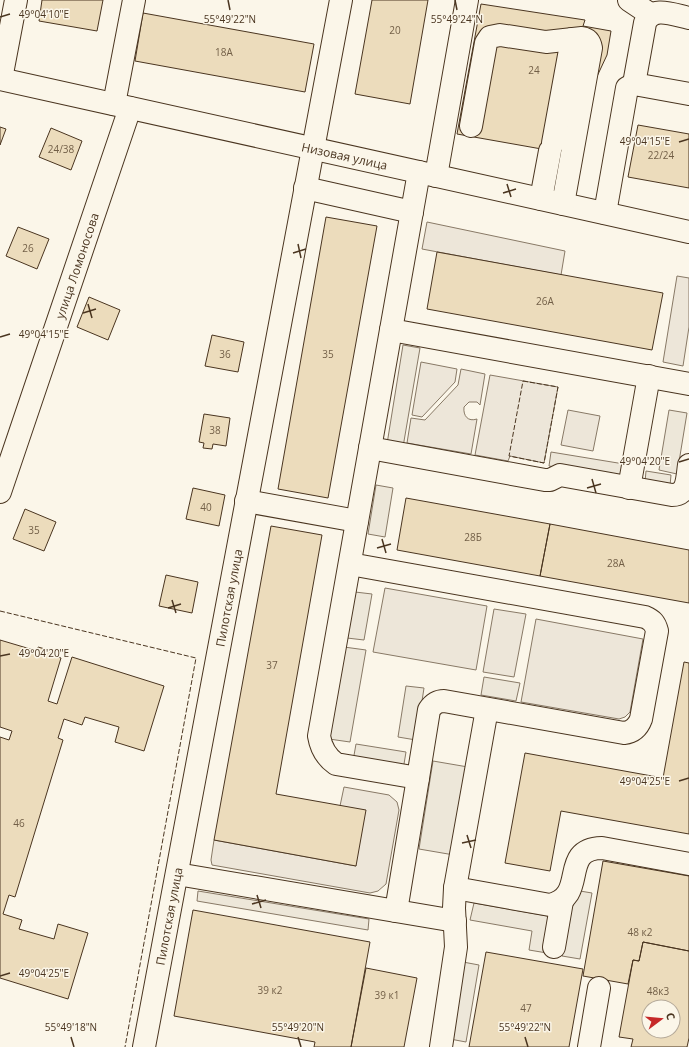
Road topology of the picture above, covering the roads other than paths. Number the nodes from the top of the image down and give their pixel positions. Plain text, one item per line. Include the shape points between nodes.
1 (16, 0) edge
2 (134, 0) edge
3 (340, 0) edge
4 (467, 0) edge
5 (629, 0) edge
6 (650, 14) junction
7 (689, 18) edge
8 (572, 39) junction
9 (0, 79) edge
10 (634, 84) junction
11 (689, 94) edge
12 (122, 106) junction
13 (471, 126) dead end
14 (313, 148) junction
15 (428, 174) junction
16 (305, 188) junction
17 (542, 199) junction
18 (563, 204) junction
19 (412, 212) junction
20 (605, 213) junction
21 (689, 232) edge
22 (391, 330) junction
23 (649, 376) junction
24 (689, 384) edge
25 (370, 448) junction
26 (689, 465) edge
27 (629, 488) junction
28 (687, 490) edge
29 (0, 492) edge
30 (246, 502) junction
31 (357, 522) junction
32 (350, 564) junction
33 (487, 709) junction
34 (418, 778) junction
35 (689, 864) edge
36 (177, 874) junction
37 (455, 888) junction
38 (562, 901) junction
39 (396, 911) junction
40 (455, 921) junction
41 (554, 947) dead end
42 (599, 988) dead end
43 (144, 1047) edge
44 (441, 1047) edge
45 (589, 1047) edge

1 - 9 street
2 - 12 street, улица Ломоносова
3 - 14 street, Пилотская улица
4 - 15 street
5 - 6 street
6 - 7 street via 659,12
6 - 10 street via 645,23
8 - 13 street via 546,42 500,35 490,37 486,42
8 - 17 street
8 - 18 street via 584,38 590,42 591,48
9 - 12 street, Низовая улица
10 - 11 street
10 - 20 street via 629,86 626,92
12 - 14 street, Низовая улица
12 - 29 street, улица Ломоносова
14 - 15 street, Низовая улица
14 - 16 street, Пилотская улица
15 - 17 street, Низовая улица
15 - 19 street
16 - 19 street
16 - 30 street, Пилотская улица
17 - 18 street, Низовая улица
18 - 20 street, Низовая улица
19 - 22 street
20 - 21 street, Низовая улица
22 - 23 street
22 - 25 street
23 - 24 street
23 - 27 street
25 - 27 street via 545,480 560,476
25 - 31 street
26 - 28 street
27 - 28 street via 672,496
30 - 31 street
30 - 36 street, Пилотская улица
31 - 32 street
32 - 33 street via 645,617 656,626 641,719 639,725 631,732 624,733
32 - 34 street via 320,732 321,745 336,764
33 - 34 street via 444,701 431,706
33 - 37 street
34 - 39 street
35 - 38 street via 594,848 580,856 575,866 570,892
36 - 39 street
36 - 43 street, Пилотская улица
37 - 38 street via 550,905
37 - 40 street
38 - 41 street
39 - 40 street
40 - 44 street via 455,957
42 - 45 street

